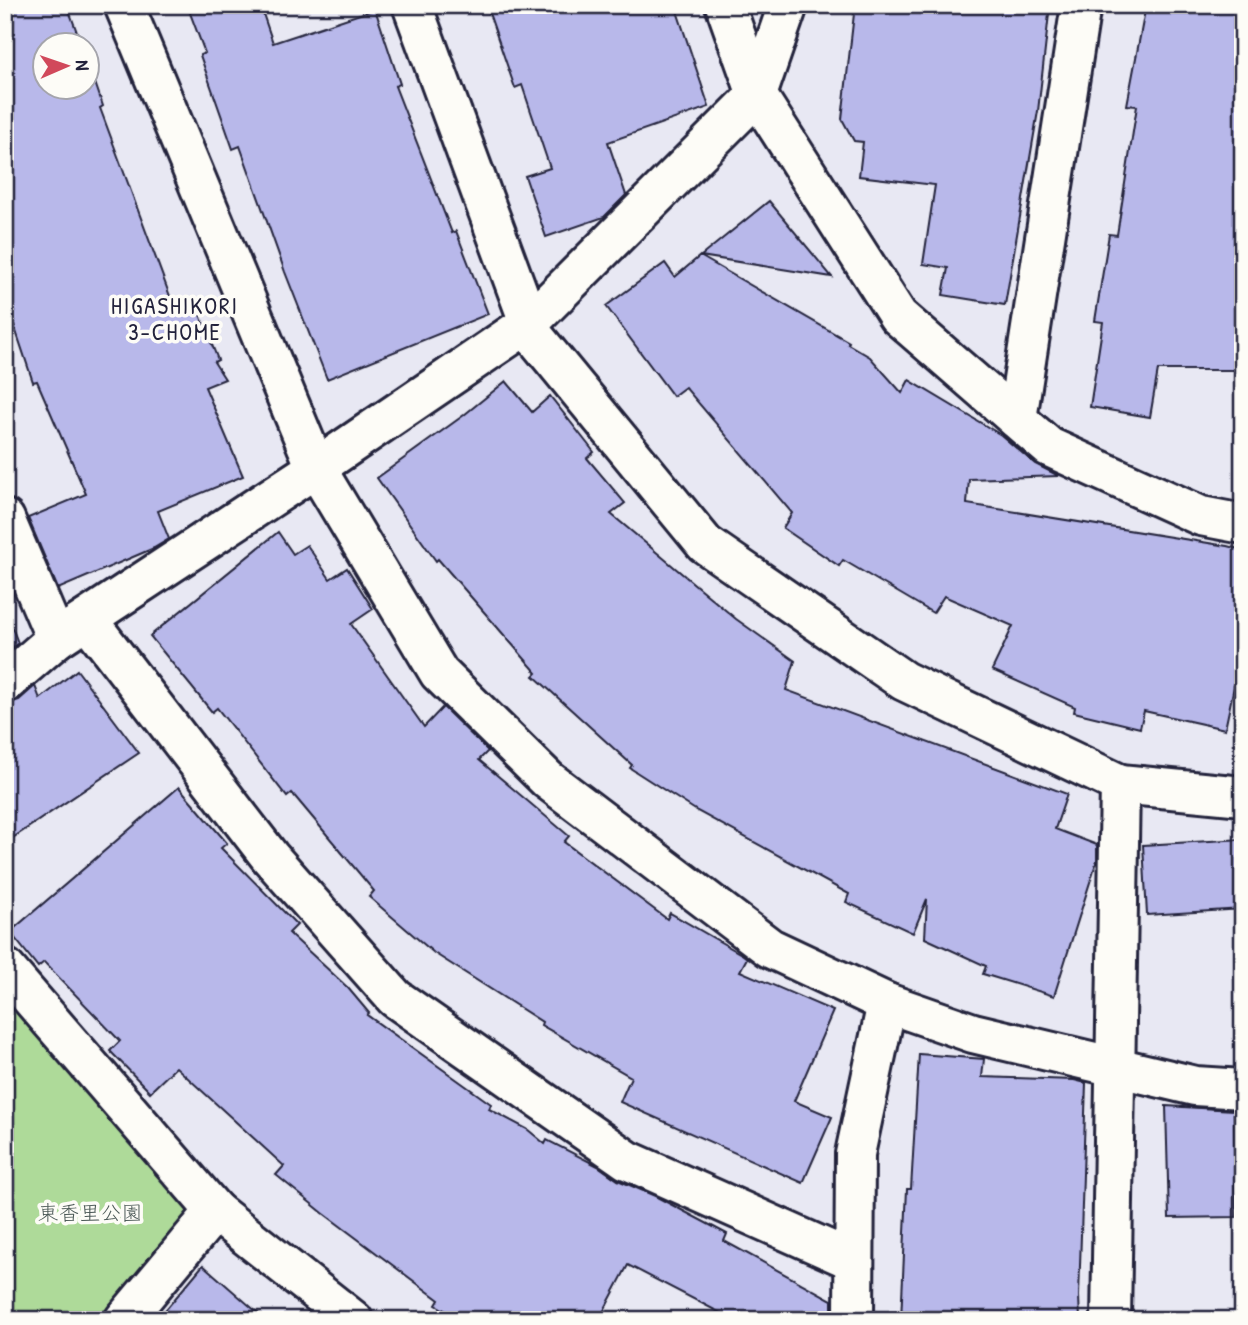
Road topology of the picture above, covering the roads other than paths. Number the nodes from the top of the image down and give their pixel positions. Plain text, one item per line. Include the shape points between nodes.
1 (124, 5) edge
2 (412, 5) edge
3 (724, 5) edge
4 (788, 5) edge
5 (1081, 5) edge
6 (757, 95) junction
7 (529, 323) junction
8 (1017, 419) junction
9 (316, 468) junction
10 (5, 519) edge
11 (1243, 524) edge
12 (72, 629) junction
13 (5, 683) edge
14 (1120, 784) junction
15 (1243, 796) edge
16 (5, 968) edge
17 (887, 1003) junction
18 (1115, 1066) junction
19 (1243, 1089) edge
20 (215, 1211) junction
21 (854, 1261) junction
22 (124, 1320) edge
23 (353, 1320) edge
24 (853, 1320) edge
25 (1111, 1320) edge

1 - 9 street
2 - 7 street
3 - 6 street
4 - 6 street
5 - 8 street
6 - 7 street
6 - 8 street via 898,316
7 - 9 street
7 - 14 street via 534,336 705,544 904,681
8 - 11 street via 1049,447 1200,516
9 - 12 street
9 - 17 street via 439,673 548,780 770,948
10 - 12 street
12 - 13 street
12 - 21 street via 395,998 627,1160
14 - 15 street
14 - 18 street
16 - 20 street
17 - 18 street via 973,1033
17 - 21 street via 855,1154
18 - 19 street via 1195,1086
18 - 25 street
20 - 22 street
20 - 23 street
21 - 24 street

